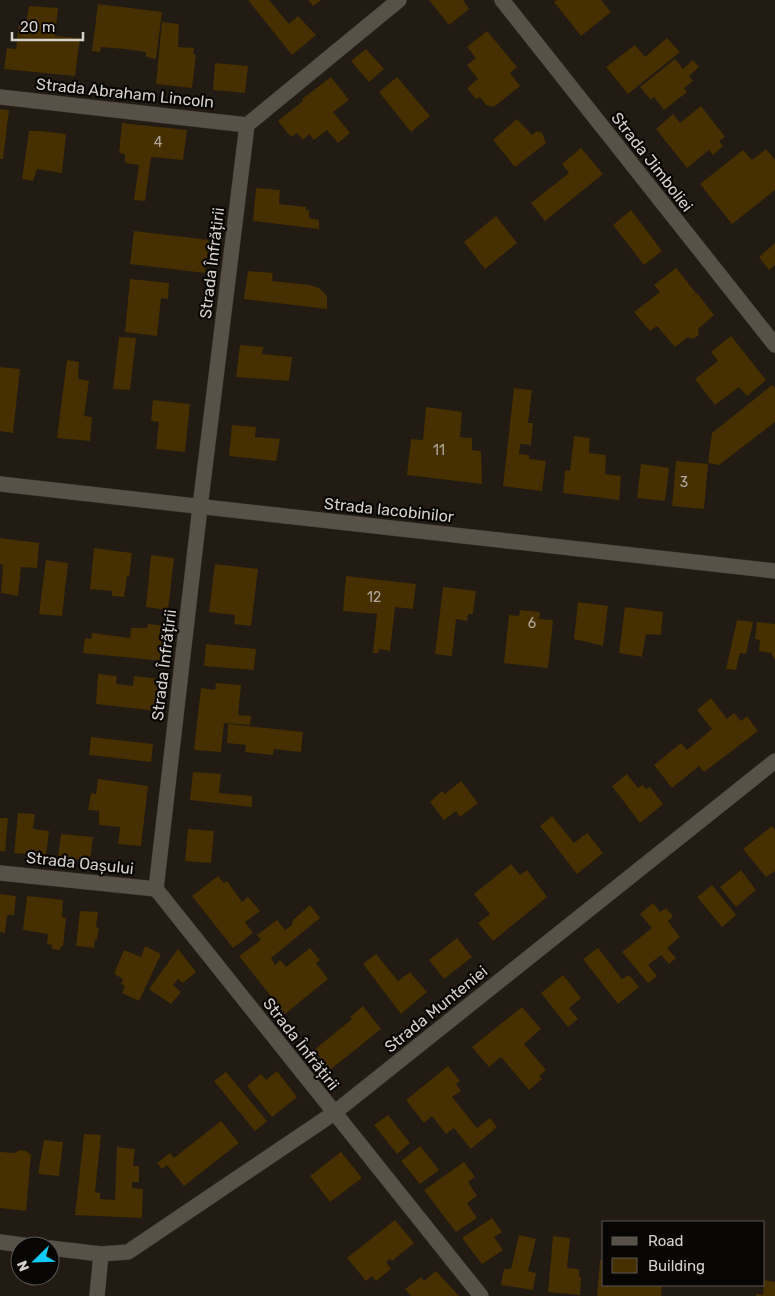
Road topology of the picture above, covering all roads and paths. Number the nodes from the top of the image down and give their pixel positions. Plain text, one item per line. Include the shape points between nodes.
1 (399, 0) edge
2 (502, 0) edge
3 (0, 97) edge
4 (247, 124) junction
5 (775, 345) edge
6 (0, 484) edge
7 (200, 507) junction
8 (775, 571) edge
9 (775, 761) edge
10 (0, 872) edge
11 (156, 889) junction
12 (334, 1114) junction
13 (60, 1249) edge
14 (101, 1254) junction
15 (97, 1296) edge
16 (481, 1296) edge

1 - 4 street
2 - 5 street, Strada Jimboliei
3 - 4 street, Strada Abraham Lincoln
4 - 7 street, Strada Înfrățirii
6 - 7 street, Strada Iacobinilor
7 - 8 street, Strada Iacobinilor
7 - 11 street, Strada Înfrățirii
9 - 12 street, Strada Munteniei
10 - 11 street, Strada Oașului
11 - 12 street, Strada Înfrățirii
12 - 14 street, Strada Munteniei via 128,1252
12 - 16 street, Strada Înfrățirii
13 - 14 street, Strada Munteniei
14 - 15 street

